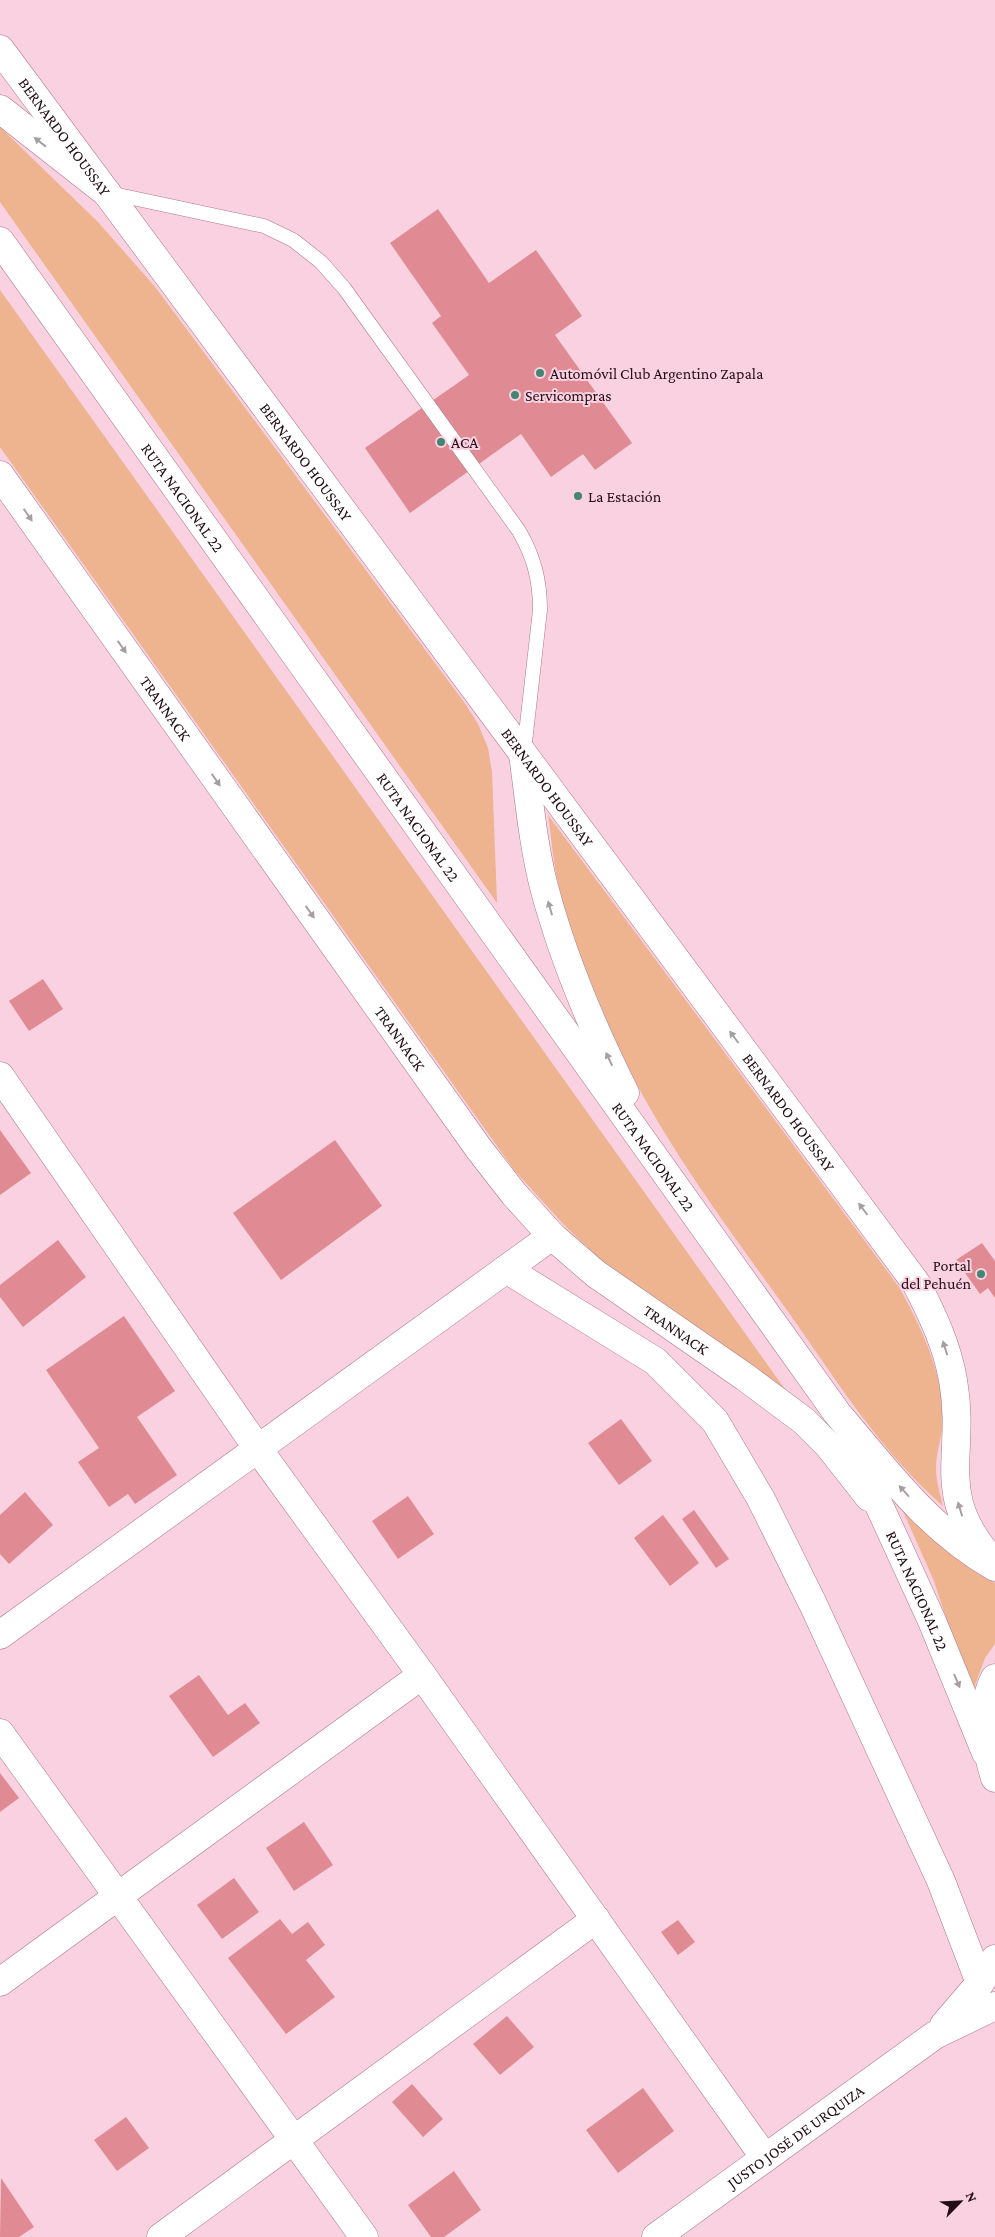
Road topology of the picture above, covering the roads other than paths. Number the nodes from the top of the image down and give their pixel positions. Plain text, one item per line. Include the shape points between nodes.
1 (0, 49) edge
2 (0, 109) edge
3 (107, 193) junction
4 (0, 241) edge
5 (0, 475) edge
6 (524, 754) junction
7 (0, 1076) edge
8 (661, 1166) junction
9 (552, 1236) junction
10 (506, 1270) junction
11 (837, 1413) junction
12 (258, 1449) junction
13 (886, 1521) junction
14 (995, 1565) edge
15 (0, 1635) edge
16 (422, 1675) junction
17 (995, 1678) edge
18 (0, 1733) edge
19 (994, 1775) edge
20 (119, 1895) junction
21 (596, 1919) junction
22 (995, 1959) edge
23 (0, 1982) edge
24 (980, 1983) junction
25 (995, 2006) edge
26 (935, 2035) junction
27 (294, 2140) junction
28 (766, 2158) junction
29 (161, 2237) edge
30 (364, 2237) edge
31 (656, 2237) edge

1 - 3 main road, BERNARDO HOUSSAY
3 -> 2 main road
3 - 6 main road, BERNARDO HOUSSAY
3 - 6 lane via 264,226 293,240 321,262 344,288 529,549 540,587 540,610
4 - 8 main road, RUTA NACIONAL 22
5 -> 9 main road, TRANNACK via 479,1149
8 -> 6 main road via 588,1016 563,950 544,885 532,823
14 -> 6 main road, BERNARDO HOUSSAY via 972,1537 957,1501 953,1381 946,1350 916,1283
7 - 12 main road
8 - 11 main road, RUTA NACIONAL 22
9 - 10 main road
9 - 13 main road, TRANNACK via 596,1274 804,1421 847,1468
10 - 12 main road
10 - 24 main road via 655,1361 715,1421 761,1499 812,1604 942,1881
11 - 13 main road, RUTA NACIONAL 22
14 -> 11 main road, RUTA NACIONAL 22 via 970,1552 922,1511
12 - 15 main road
12 - 16 main road
13 -> 19 main road, RUTA NACIONAL 22 via 950,1662
16 - 20 main road
16 - 21 main road
17 - 19 main road, RUTA NACIONAL 22 via 986,1721 986,1741
18 - 20 main road
20 - 23 main road
20 - 27 main road
21 - 27 main road
21 - 28 main road
22 - 24 main road, JUSTO JOSÉ DE URQUIZA
24 - 26 main road, JUSTO JOSÉ DE URQUIZA
25 - 26 main road, JUSTO JOSÉ DE URQUIZA
26 - 28 main road, JUSTO JOSÉ DE URQUIZA
27 - 29 main road
27 - 30 main road
28 - 31 main road, JUSTO JOSÉ DE URQUIZA

